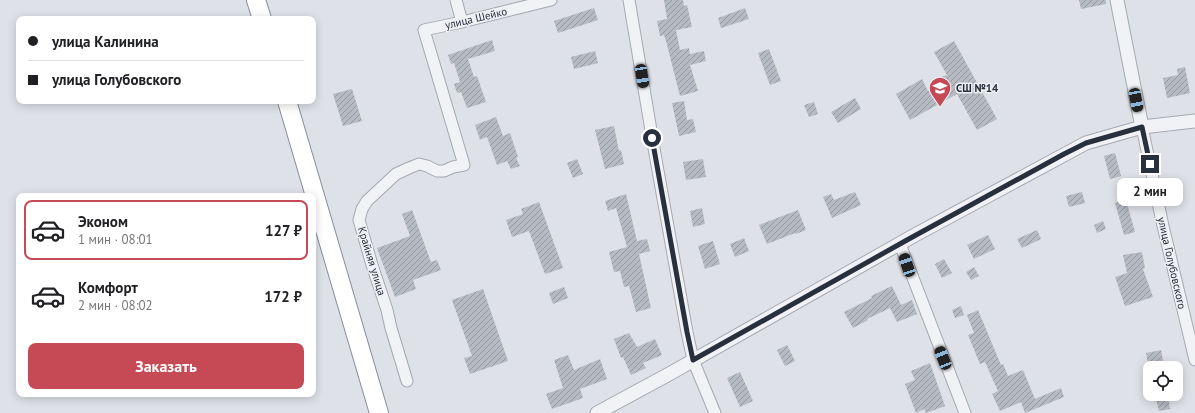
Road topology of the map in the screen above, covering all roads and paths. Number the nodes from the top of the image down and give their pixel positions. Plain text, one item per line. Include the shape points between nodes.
1 (256, 0) edge
2 (456, 0) edge
3 (551, 0) edge
4 (629, 0) edge
5 (1117, 0) edge
6 (261, 16) edge
7 (462, 22) junction
8 (424, 30) joint
9 (288, 104) edge
10 (1195, 121) edge
11 (1142, 127) junction
12 (314, 193) edge
13 (316, 199) edge
14 (900, 244) junction
15 (693, 360) junction
16 (1195, 360) edge
17 (407, 381) dead end
18 (379, 413) edge
19 (597, 413) edge
20 (715, 413) edge
21 (965, 413) edge

1 - 6 highway
2 - 7 street
3 - 7 street, улица Шейко
4 - 15 street via 654,154
5 - 11 street, улица Голубовского
7 - 8 street, улица Шейко
8 - 17 street, Крайняя улица via 464,165 437,171 419,164 396,174 367,201 359,220 388,310
9 - 12 highway
10 - 11 street
11 - 14 street via 1086,143
11 - 16 street, улица Голубовского
13 - 18 highway
14 - 15 street
14 - 21 street
15 - 19 street
15 - 20 street

